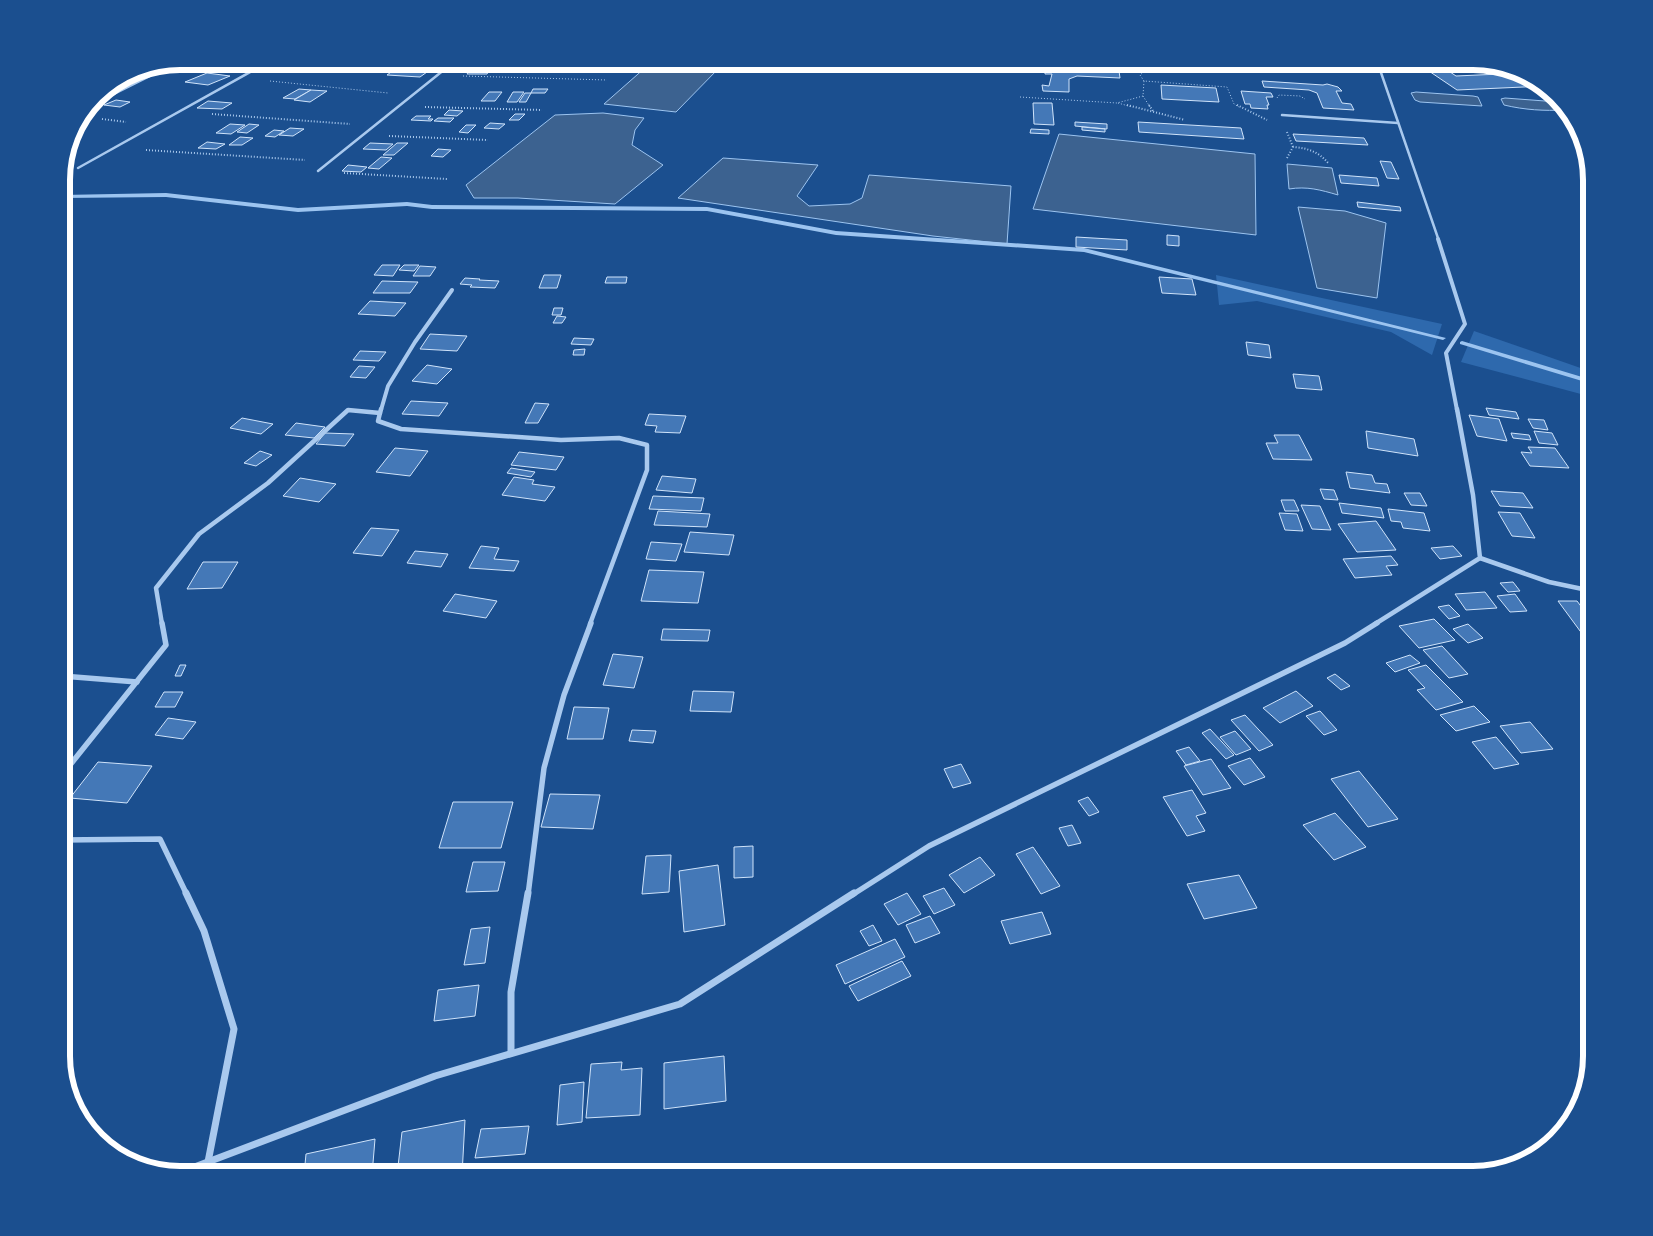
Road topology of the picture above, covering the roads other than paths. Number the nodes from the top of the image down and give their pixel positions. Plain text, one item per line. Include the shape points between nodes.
1 (254, 70) edge
2 (443, 70) edge
3 (1380, 70) edge
4 (158, 72) edge
5 (108, 97) edge
6 (1282, 116) dead end
7 (1398, 123) junction
8 (78, 168) dead end
9 (318, 171) road end
10 (452, 290) dead end
11 (380, 413) junction
12 (1480, 558) junction
13 (1583, 590) edge
14 (70, 677) edge
15 (137, 682) junction
16 (70, 764) edge
17 (70, 840) edge
18 (511, 1053) junction
19 (208, 1162) junction
20 (197, 1166) edge

1 - 8 street
2 - 9 street
3 - 7 street
4 - 5 street
6 - 7 street
7 - 12 street via 1465,324 1446,354 1473,495
10 - 11 street via 414,342 388,386
11 - 15 street via 348,410 268,483 199,534 156,588 166,645
11 - 18 street via 378,421 401,429 561,440 619,438 647,445 647,470 564,695 544,768 530,884 511,992
12 - 13 street via 1528,577
12 - 18 street via 1345,643 929,846 680,1004
14 - 15 street
15 - 16 street
17 - 19 street via 160,839 204,931 234,1029
18 - 19 street via 435,1076
19 - 20 street

